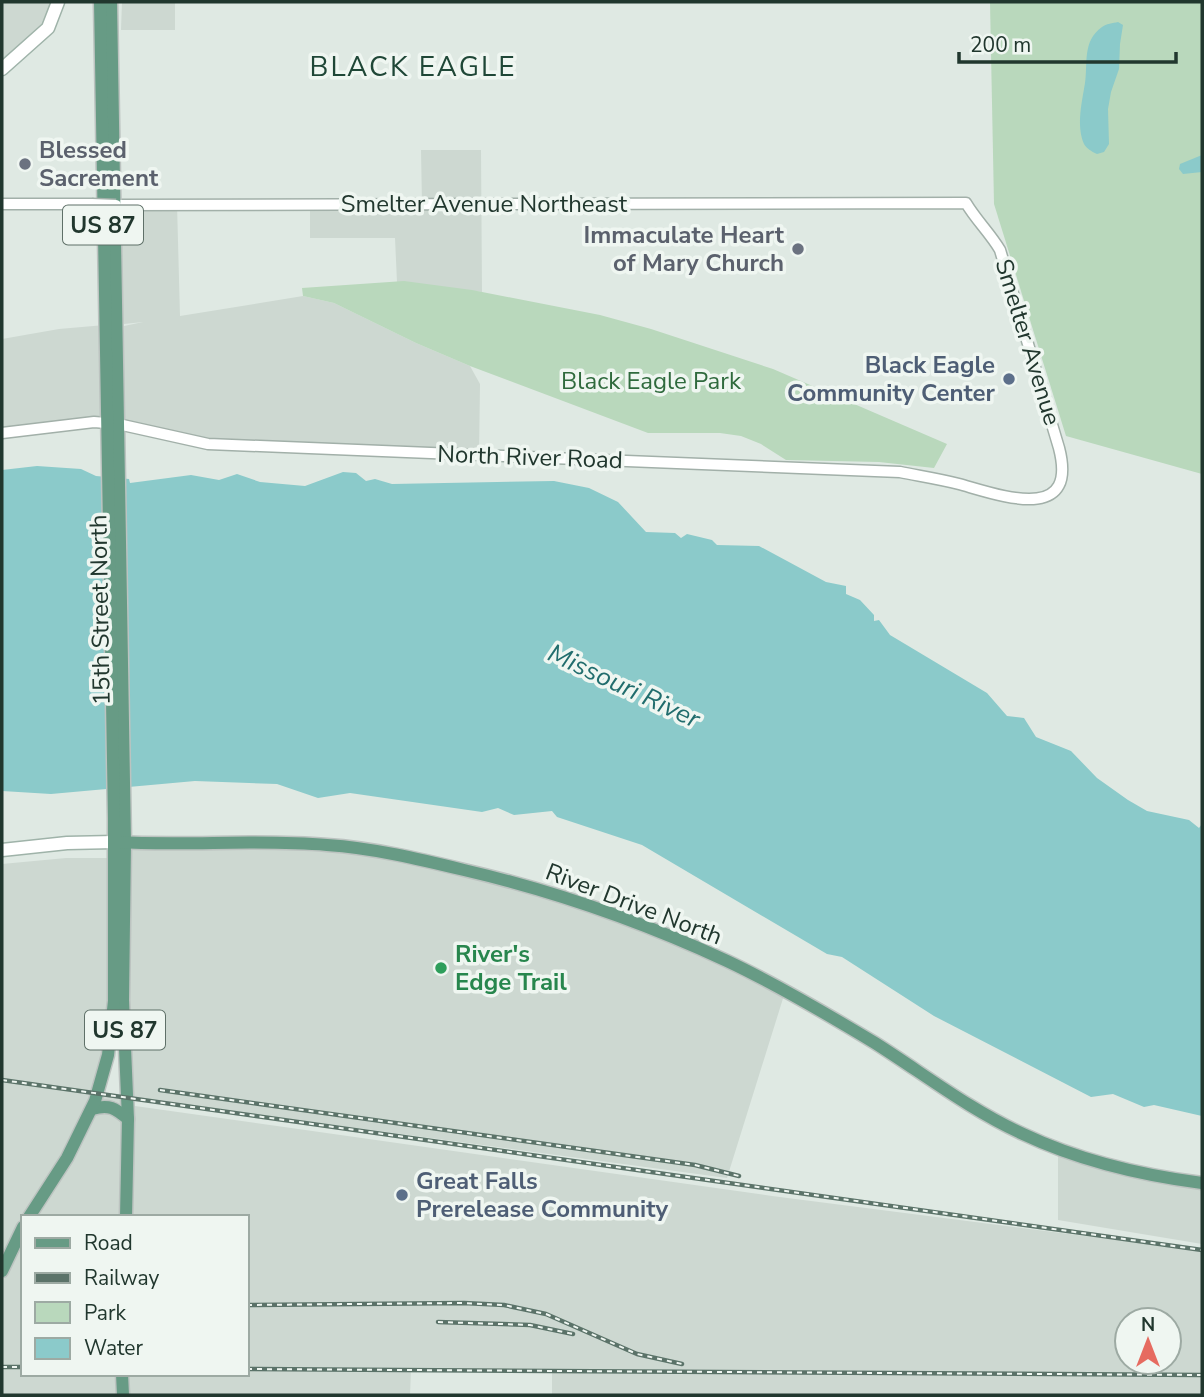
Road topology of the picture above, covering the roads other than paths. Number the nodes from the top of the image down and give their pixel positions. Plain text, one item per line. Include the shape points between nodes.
1 (58, 2) edge
2 (100, 2) edge
3 (111, 2) edge
4 (2, 69) edge
5 (966, 203) joint
6 (2, 204) edge
7 (112, 423) junction
8 (2, 433) edge
9 (1057, 490) joint
10 (119, 842) junction
11 (2, 850) edge
12 (92, 1110) junction
13 (128, 1119) junction
14 (1202, 1183) edge
15 (30, 1215) edge
16 (126, 1215) edge
17 (21, 1231) edge
18 (2, 1271) edge
19 (122, 1376) edge
20 (123, 1395) edge

1 - 4 main road via 48,29
2 - 7 main road, 15th Street North / US 87
3 - 7 main road, 15th Street North / US 87
5 - 6 street, Smelter Avenue Northeast, bridge
5 - 9 street, Smelter Avenue via 1000,250 1064,467
7 - 8 street, North River Road
7 - 9 street, North River Road via 208,443 901,472 1024,500
7 - 10 main road, 15th Street North / US 87
10 - 11 main road, River Drive North
10 - 12 main road, 15th Street North / US 87 via 112,1027
10 - 13 main road, 15th Street North / US 87
10 - 14 main road, River Drive North via 283,842 353,848 500,878 575,901 679,940 761,978 1024,1135 1090,1161
12 - 13 main road via 114,1107
12 - 15 main road, US 87
13 - 16 main road, 15th Street North / US 87
17 - 18 main road
19 - 20 main road

